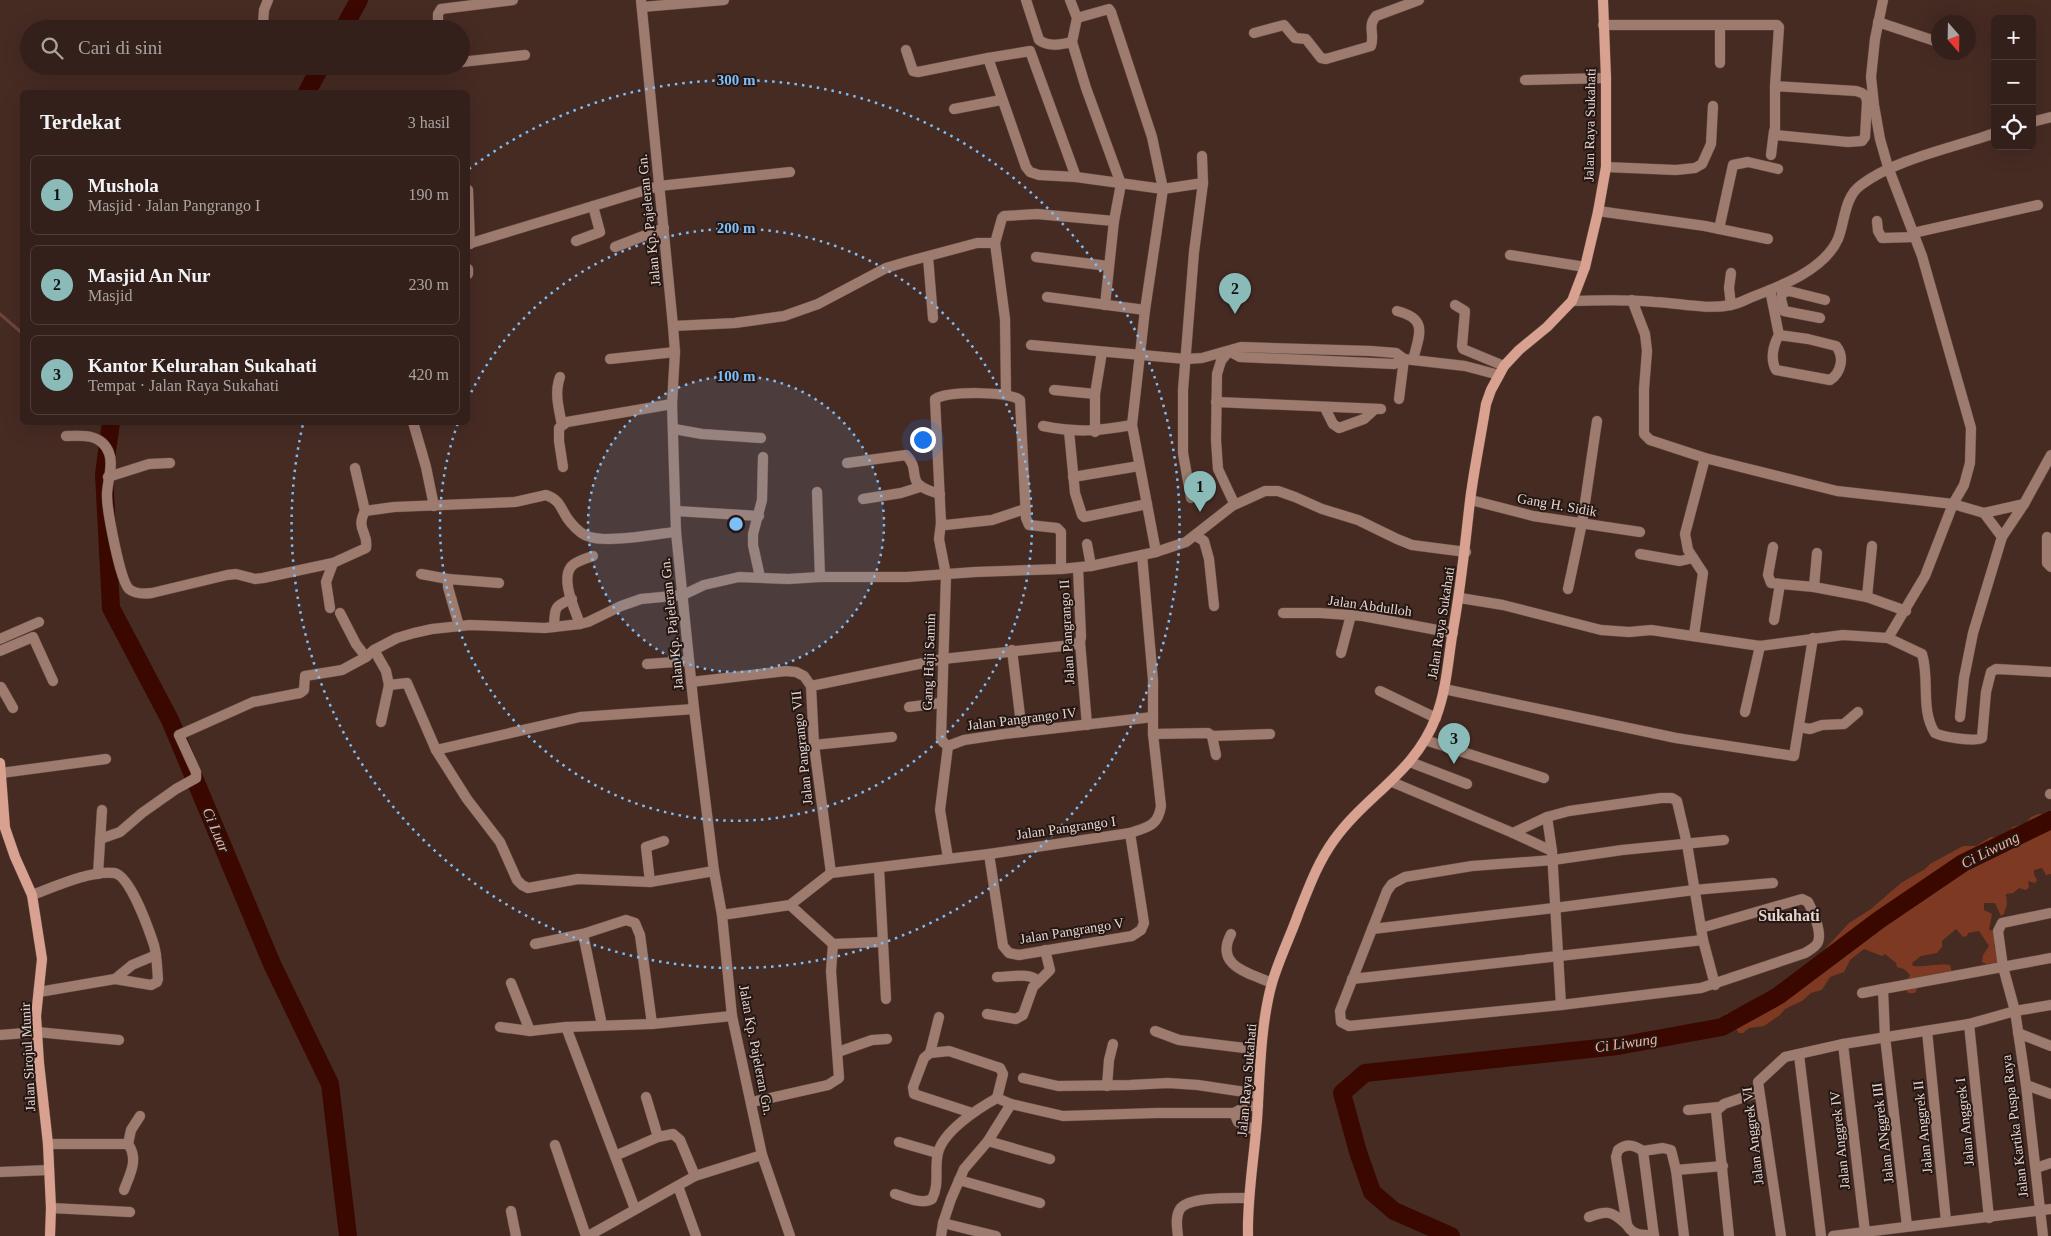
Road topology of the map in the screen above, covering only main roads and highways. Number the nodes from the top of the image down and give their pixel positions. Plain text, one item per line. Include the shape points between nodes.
1 (1602, 0) edge
2 (0, 768) edge
3 (50, 1236) edge
4 (1248, 1236) edge

1 - 4 main road, Jalan Raya Sukahati via 1606,167 1585,268 1572,301 1501,370 1486,404 1470,500 1460,598 1436,718 1410,762 1346,825 1321,859 1272,983 1261,1050
2 - 3 main road, Jalan Sirojul Munir via 5,828 32,895 42,959 36,1016 48,1144

